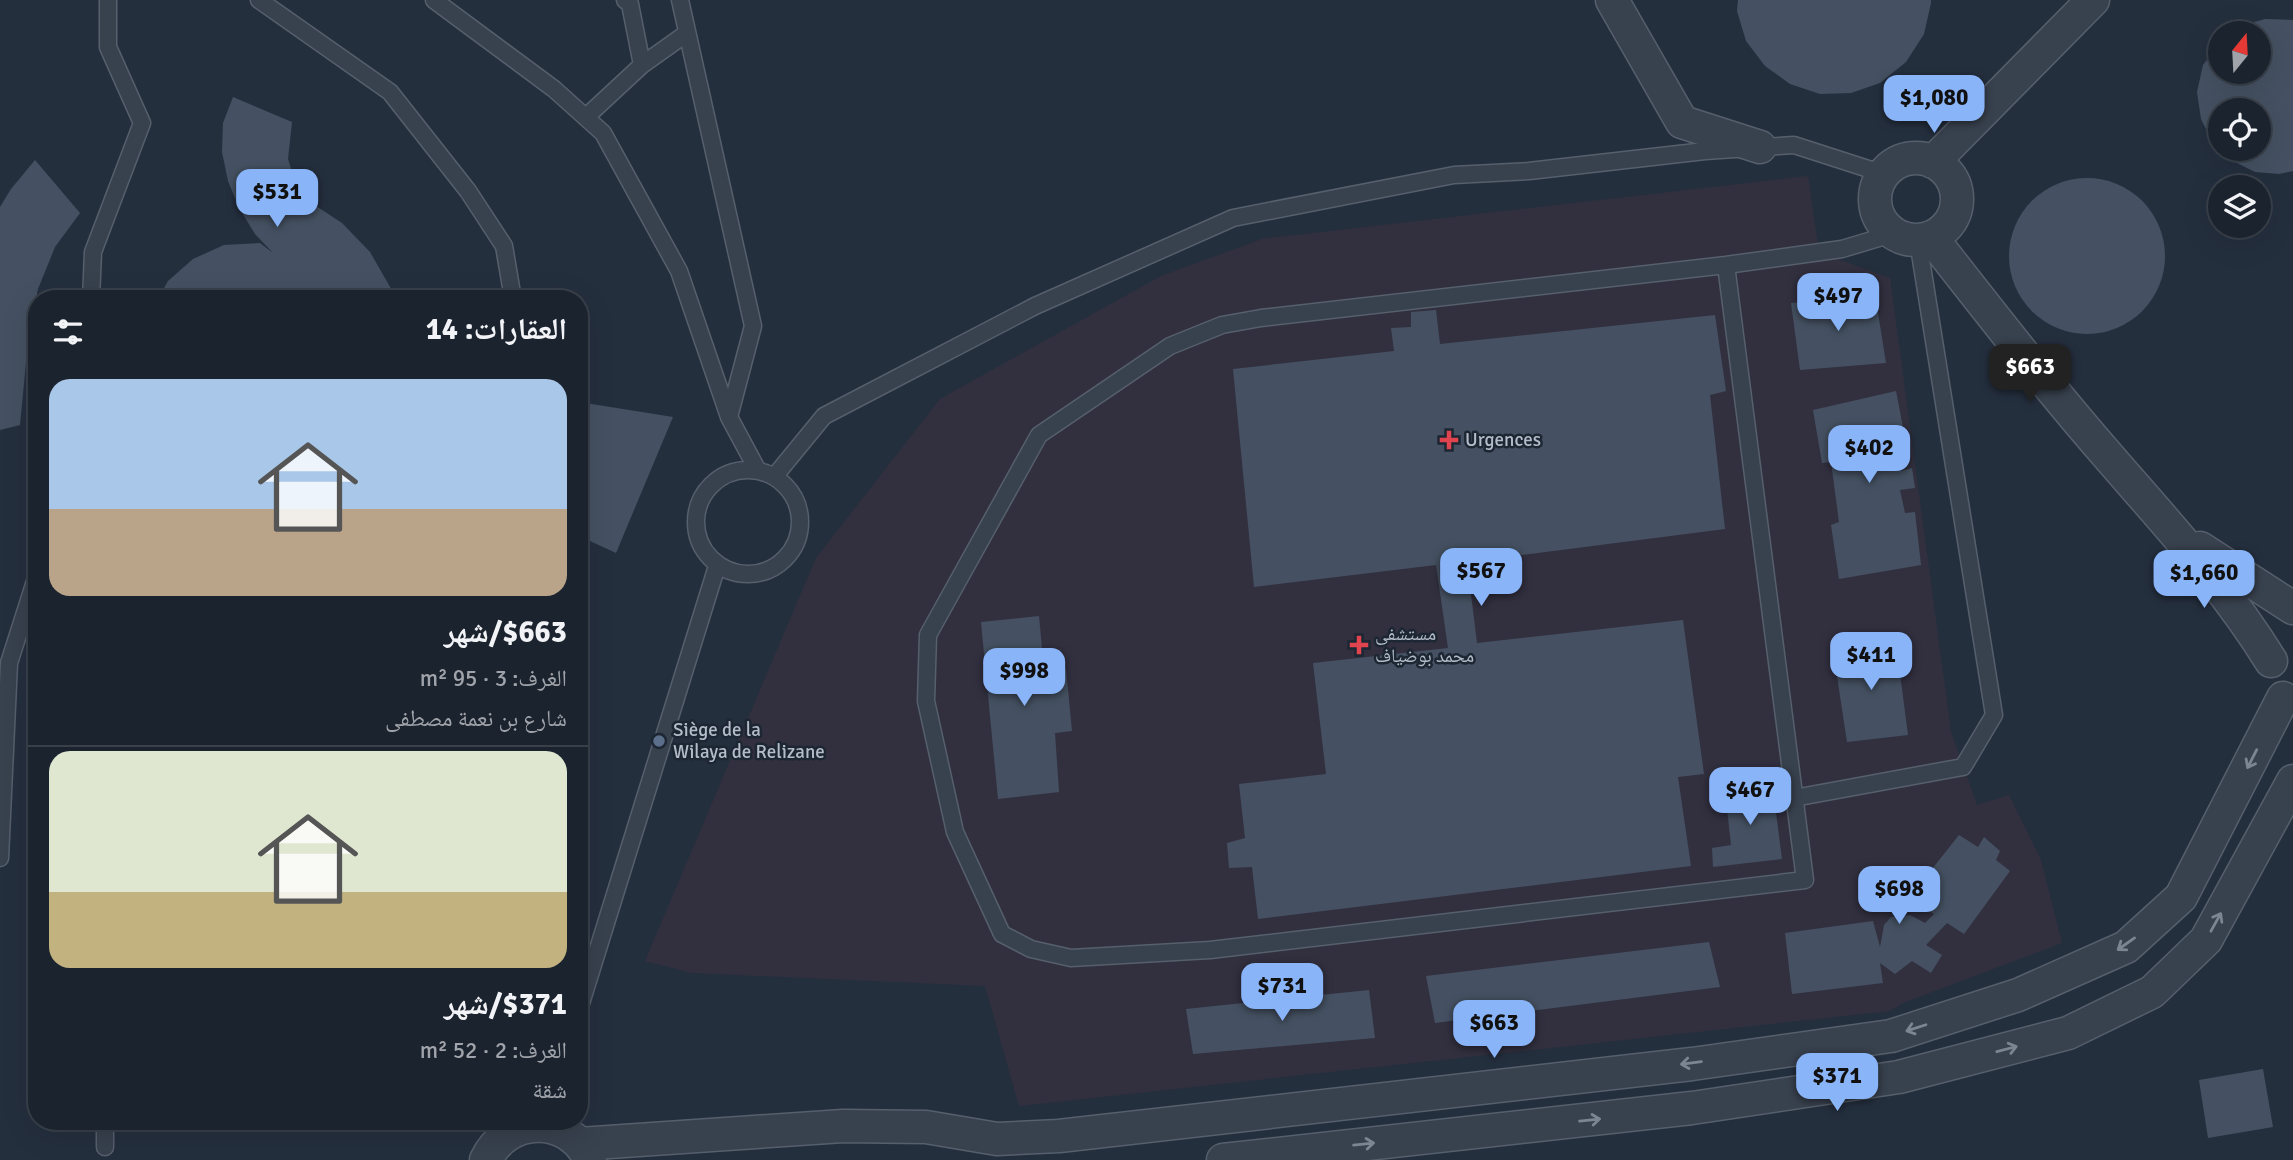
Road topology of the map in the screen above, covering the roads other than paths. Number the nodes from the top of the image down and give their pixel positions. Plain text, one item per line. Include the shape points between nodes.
1 (108, 0) edge
2 (259, 0) edge
3 (434, 0) edge
4 (625, 0) edge
5 (680, 0) edge
6 (1612, 0) edge
7 (2093, 0) edge
8 (687, 33) junction
9 (642, 65) junction
10 (586, 117) junction
11 (1760, 147) junction
12 (1933, 162) junction
13 (1884, 174) junction
14 (1914, 237) junction
15 (1726, 265) junction
16 (91, 290) edge
17 (511, 290) edge
18 (729, 417) junction
19 (758, 471) junction
20 (774, 477) junction
21 (2176, 532) junction
22 (718, 566) junction
23 (28, 603) edge
24 (2293, 608) edge
25 (2293, 624) edge
26 (2271, 661) junction
27 (2288, 702) edge
28 (2293, 781) edge
29 (1794, 798) junction
30 (0, 858) edge
31 (588, 981) edge
32 (105, 1130) edge
33 (515, 1130) edge
34 (562, 1130) edge
35 (105, 1147) dead end
36 (585, 1152) edge
37 (486, 1160) edge
38 (1223, 1160) edge

1 - 16 lane via 108,47 142,123 93,253
2 - 17 lane via 390,92 468,191 504,246
3 - 10 lane
4 - 9 lane via 630,4
5 - 8 lane
6 - 11 street via 1682,122
7 - 12 street
8 - 9 lane
8 - 18 lane via 753,326
9 - 10 lane
10 - 18 lane via 603,133 679,271
11 - 13 lane via 1794,145
11 - 20 lane via 1529,172 1454,175 1233,218 1035,306 824,416
12 - 13 street via 1906,159
12 - 14 street via 1952,181 1956,207 1943,230
13 - 14 street via 1874,198 1876,212 1882,224
14 - 15 lane
14 - 21 street via 2023,354
14 - 29 lane via 1994,715 1963,766
15 - 29 lane
15 - 29 lane via 1261,318 1222,325 1170,346 1039,435 928,635 926,701 955,831 1002,934 1031,950 1071,958 1210,950 1805,880
18 - 19 lane
19 - 20 lane
19 - 22 lane via 740,470 723,476 708,486 699,502 697,537
20 - 22 lane via 796,501 799,534 793,550 767,572 734,573
21 - 24 street
21 - 26 street via 2245,618
22 - 31 lane
23 - 30 lane via 9,663
25 - 26 street via 2278,638
26 - 27 street via 2275,684
27 -> 36 street via 2181,897 2126,947 2018,995 1891,1036 1059,1136 998,1139 926,1127 843,1126
38 -> 28 street via 1706,1106 1899,1077 2068,1033 2152,992 2206,940
32 - 35 lane
33 - 37 street via 490,1150
34 - 36 street

